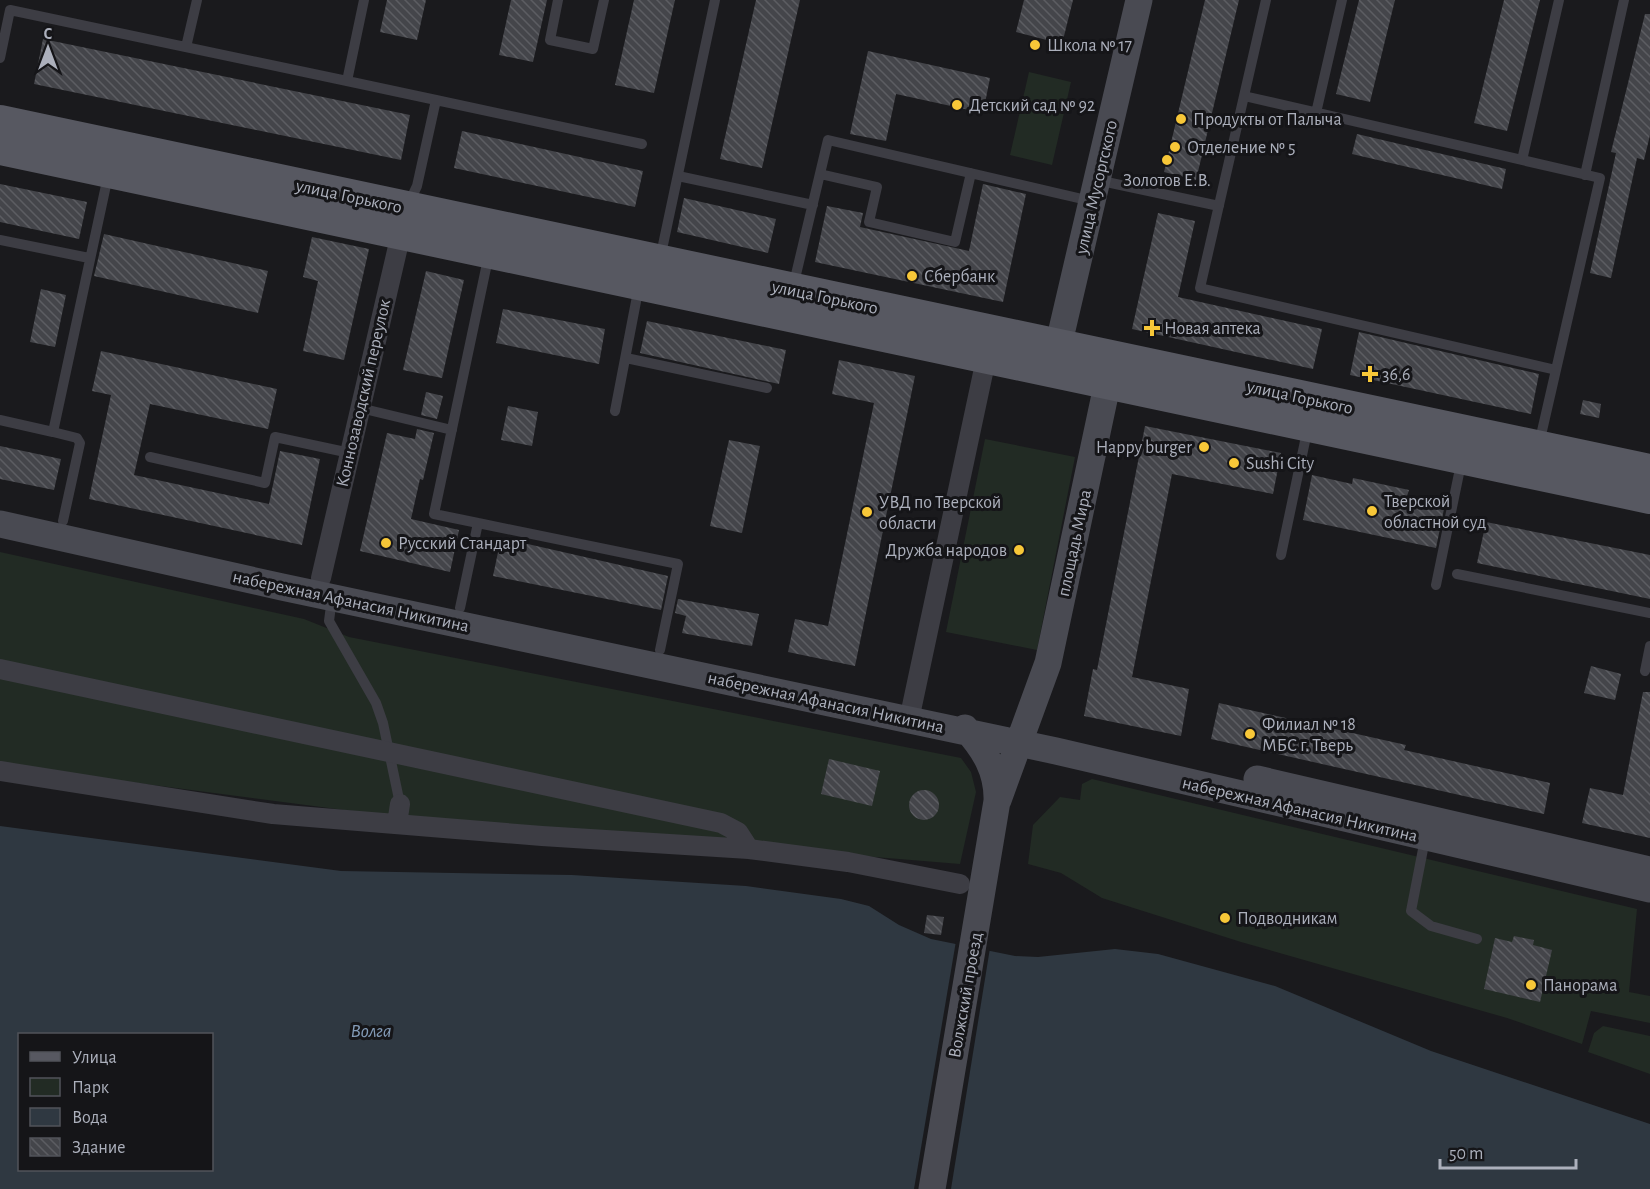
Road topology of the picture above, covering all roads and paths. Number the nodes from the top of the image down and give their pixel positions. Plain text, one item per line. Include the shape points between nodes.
1 (197, 0) edge
2 (364, 0) edge
3 (558, 0) edge
4 (604, 0) edge
5 (715, 0) edge
6 (1139, 0) edge
7 (1266, 0) edge
8 (1342, 0) edge
9 (1559, 0) edge
10 (1624, 0) edge
11 (2, 38) edge
12 (186, 47) junction
13 (0, 58) edge
14 (347, 81) junction
15 (1244, 96) junction
16 (435, 100) junction
17 (1316, 113) junction
18 (0, 121) edge
19 (642, 144) dead end
20 (0, 149) edge
21 (1522, 160) junction
22 (109, 173) junction
23 (971, 173) junction
24 (820, 174) junction
25 (1585, 175) junction
26 (678, 176) junction
27 (1095, 190) junction
28 (813, 205) junction
29 (1219, 206) junction
30 (403, 221) junction
31 (0, 240) edge
32 (489, 254) junction
33 (89, 258) junction
34 (659, 262) junction
35 (639, 286) junction
36 (793, 291) junction
37 (626, 357) junction
38 (986, 359) junction
39 (1055, 360) junction
40 (1556, 370) junction
41 (1110, 372) junction
42 (767, 388) dead end
43 (360, 408) junction
44 (615, 411) dead end
45 (0, 420) edge
46 (1308, 427) junction
47 (452, 430) junction
48 (53, 432) junction
49 (1539, 447) junction
50 (350, 453) junction
51 (150, 457) dead end
52 (1462, 459) junction
53 (1650, 470) edge
54 (1650, 498) edge
55 (0, 507) edge
56 (63, 521) junction
57 (0, 524) edge
58 (478, 524) junction
59 (1281, 555) dead end
60 (1457, 574) dead end
61 (1436, 585) dead end
62 (326, 588) junction
63 (460, 608) junction
64 (1650, 613) edge
65 (1650, 646) edge
66 (660, 650) junction
67 (0, 669) edge
68 (1645, 671) dead end
69 (919, 710) junction
70 (969, 733) junction
71 (1022, 735) junction
72 (1056, 752) junction
73 (390, 754) junction
74 (0, 771) edge
75 (997, 801) junction
76 (400, 804) joint
77 (397, 824) junction
78 (1425, 838) junction
79 (749, 849) junction
80 (1650, 870) edge
81 (960, 884) dead end
82 (1650, 889) edge
83 (1477, 939) dead end
84 (932, 1189) edge

1 - 12 lane
2 - 14 lane
3 - 4 lane via 550,40 593,49
5 - 26 lane
6 - 27 main road, улица Мусоргского
7 - 15 lane
8 - 17 lane
9 - 21 lane
10 - 25 lane
11 - 12 lane via 10,10
11 - 13 lane
12 - 14 lane
14 - 16 lane
15 - 17 lane
15 - 29 lane
16 - 19 lane
16 - 30 lane via 417,186
17 - 21 lane
18 - 30 main road, улица Горького
20 - 22 main road, улица Горького
21 - 25 lane
22 - 30 main road, улица Горького
22 - 33 lane
23 - 24 lane via 828,140
23 - 24 lane via 955,242 869,222 877,187
23 - 27 lane
24 - 28 lane
25 - 40 lane via 1600,178
26 - 28 lane
26 - 34 lane
27 - 29 lane
27 - 39 main road, улица Мусоргского
28 - 36 lane
29 - 40 lane via 1200,288
30 - 32 main road, улица Горького
30 - 34 main road, улица Горького
30 - 43 street, Коннозаводский переулок
31 - 33 lane
32 - 35 main road, улица Горького
32 - 47 lane
33 - 48 lane
34 - 36 main road, улица Горького
35 - 37 lane
35 - 38 main road, улица Горького
36 - 39 main road, улица Горького
37 - 42 lane
37 - 44 lane
38 - 39 main road, улица Горького
38 - 69 street via 920,663
39 - 41 main road, улица Горького
40 - 49 lane
41 - 46 main road, улица Горького
41 - 49 main road, улица Горького
41 - 71 main road, площадь Мира via 1048,663
43 - 47 lane
43 - 50 street, Коннозаводский переулок
45 - 48 lane
46 - 52 main road, улица Горького
46 - 59 lane
47 - 58 lane via 434,514
48 - 56 lane via 77,438 80,443
49 - 53 main road, улица Горького
50 - 51 lane via 275,436 265,483
50 - 62 street, Коннозаводский переулок
52 - 54 main road, улица Горького
52 - 61 lane
55 - 56 main road, набережная Афанасия Никитина
56 - 62 main road, набережная Афанасия Никитина
57 - 62 main road, набережная Афанасия Никитина
58 - 63 lane
58 - 66 lane via 678,564
60 - 64 lane
62 - 63 main road, набережная Афанасия Никитина
62 - 69 main road, набережная Афанасия Никитина
62 - 73 lane via 330,621 376,703
63 - 66 main road, набережная Афанасия Никитина
65 - 68 lane
66 - 69 main road, набережная Афанасия Никитина
67 - 73 street
69 - 70 main road, Волжский проезд via 950,715
69 - 71 main road, набережная Афанасия Никитина
70 - 71 main road, набережная Афанасия Никитина
70 - 75 main road, Волжский проезд via 990,762
71 - 72 main road, набережная Афанасия Никитина
71 - 75 main road, Волжский проезд
71 - 80 main road, набережная Афанасия Никитина
72 - 75 main road via 1023,769
72 - 78 main road, набережная Афанасия Никитина
73 - 76 lane
73 - 79 street via 721,823 738,832
74 - 77 street via 273,814
75 - 84 main road, Волжский проезд
76 - 77 street
77 - 79 street
78 - 82 main road, набережная Афанасия Никитина
78 - 83 lane via 1411,911 1431,926
79 - 81 street via 848,862

